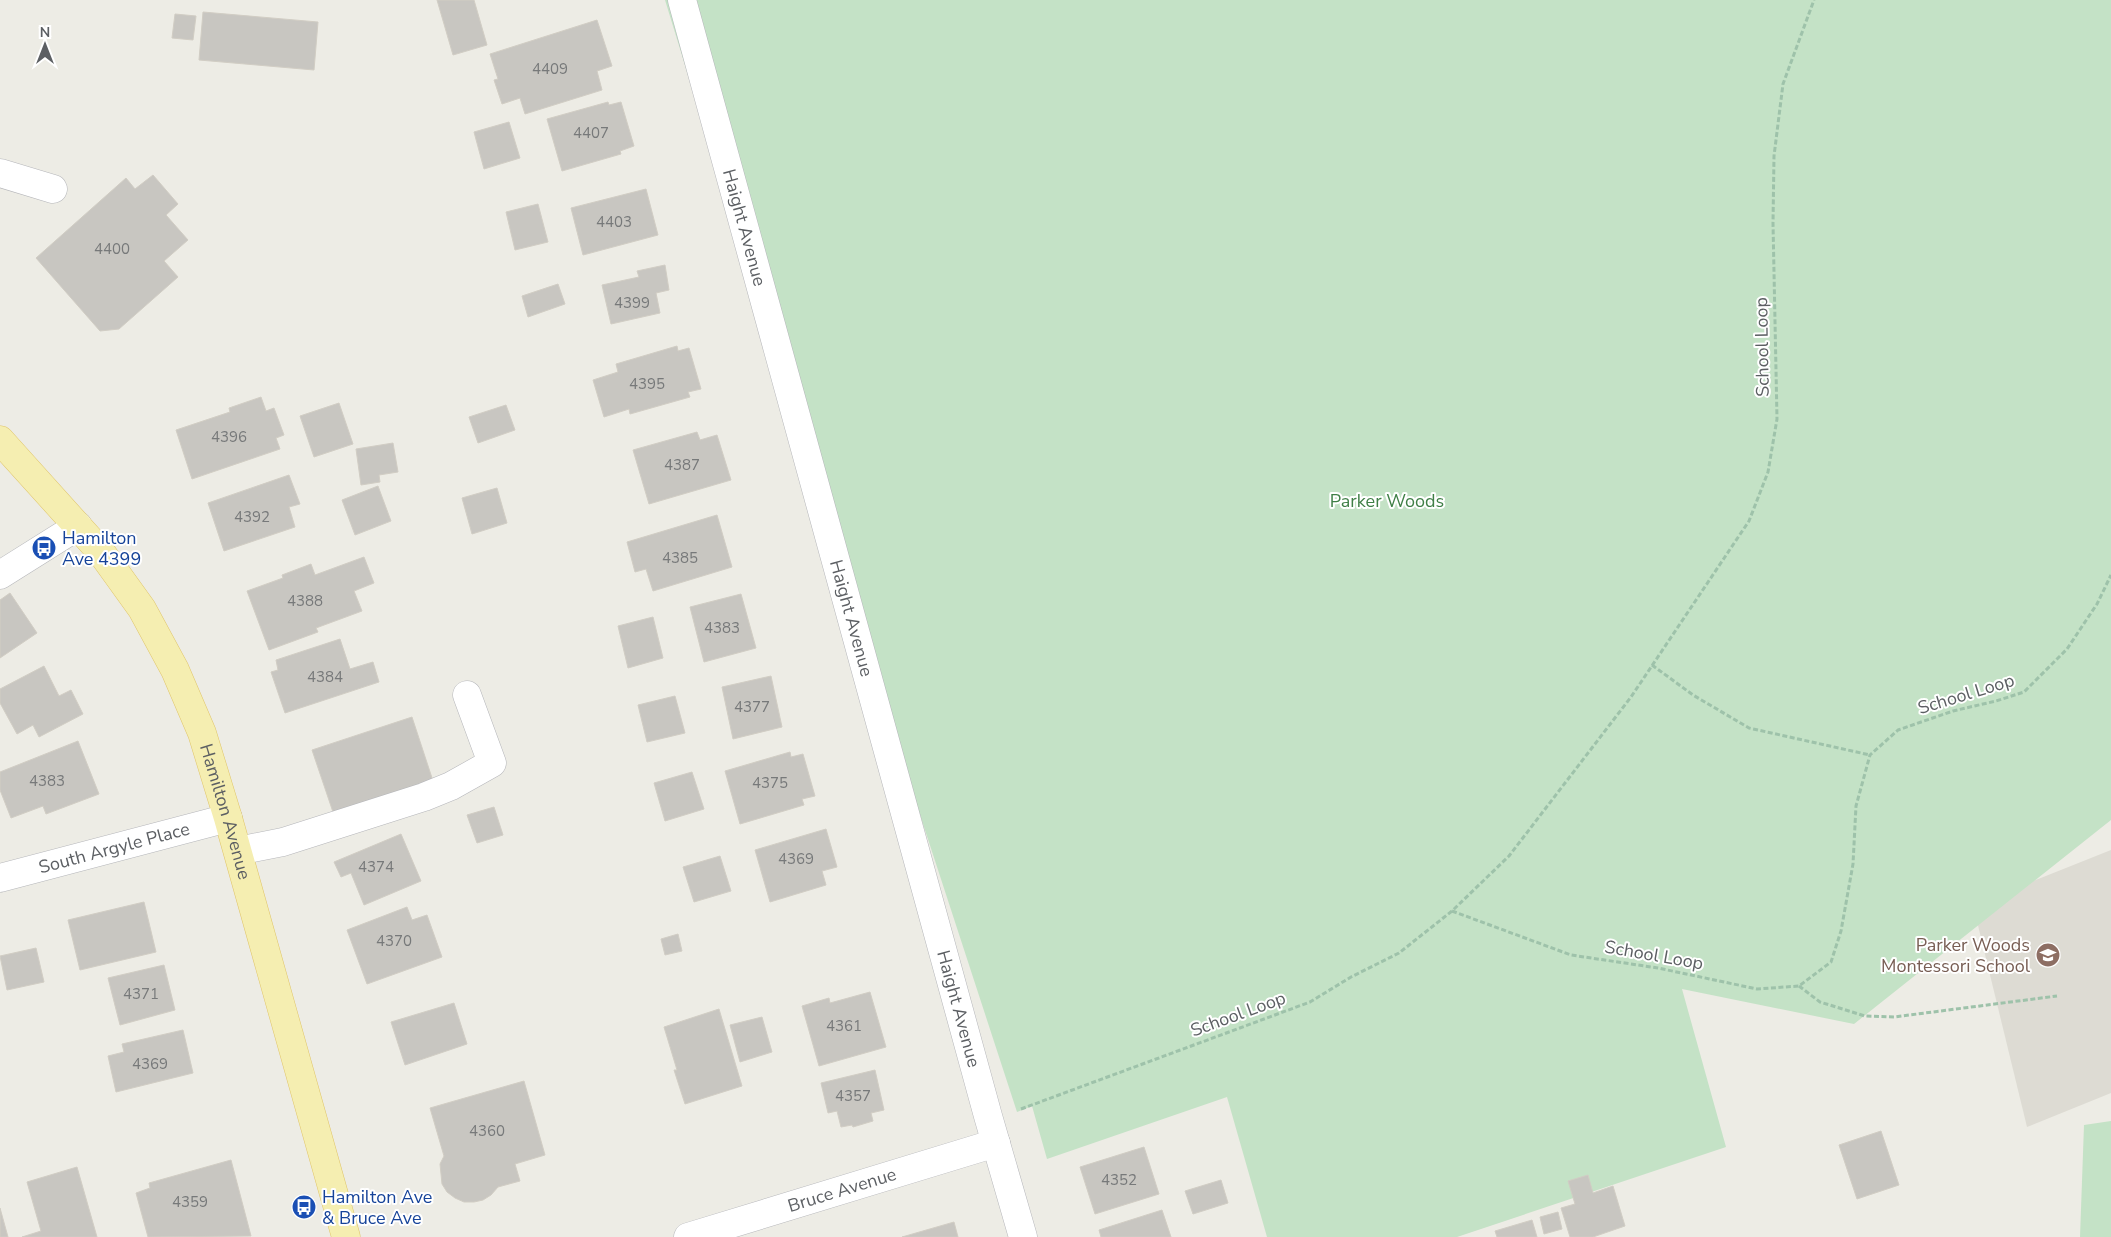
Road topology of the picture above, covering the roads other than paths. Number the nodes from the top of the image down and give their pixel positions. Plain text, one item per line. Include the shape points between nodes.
1 (682, 0) edge
2 (0, 173) edge
3 (53, 189) dead end
4 (0, 440) edge
5 (78, 526) junction
6 (0, 575) edge
7 (466, 695) dead end
8 (228, 818) junction
9 (238, 852) junction
10 (0, 878) edge
11 (996, 1143) junction
12 (346, 1237) edge
13 (688, 1237) edge
14 (1023, 1237) edge

1 - 11 street, Haight Avenue
2 - 3 street
4 - 5 main road, Hamilton Avenue
5 - 6 street
5 - 8 main road, Hamilton Avenue via 142,609 175,670 202,733
7 - 9 street via 492,763 424,797 283,842
8 - 9 main road, Hamilton Avenue
8 - 10 street, South Argyle Place
9 - 12 main road, Hamilton Avenue
11 - 13 street, Bruce Avenue
11 - 14 street, Haight Avenue

